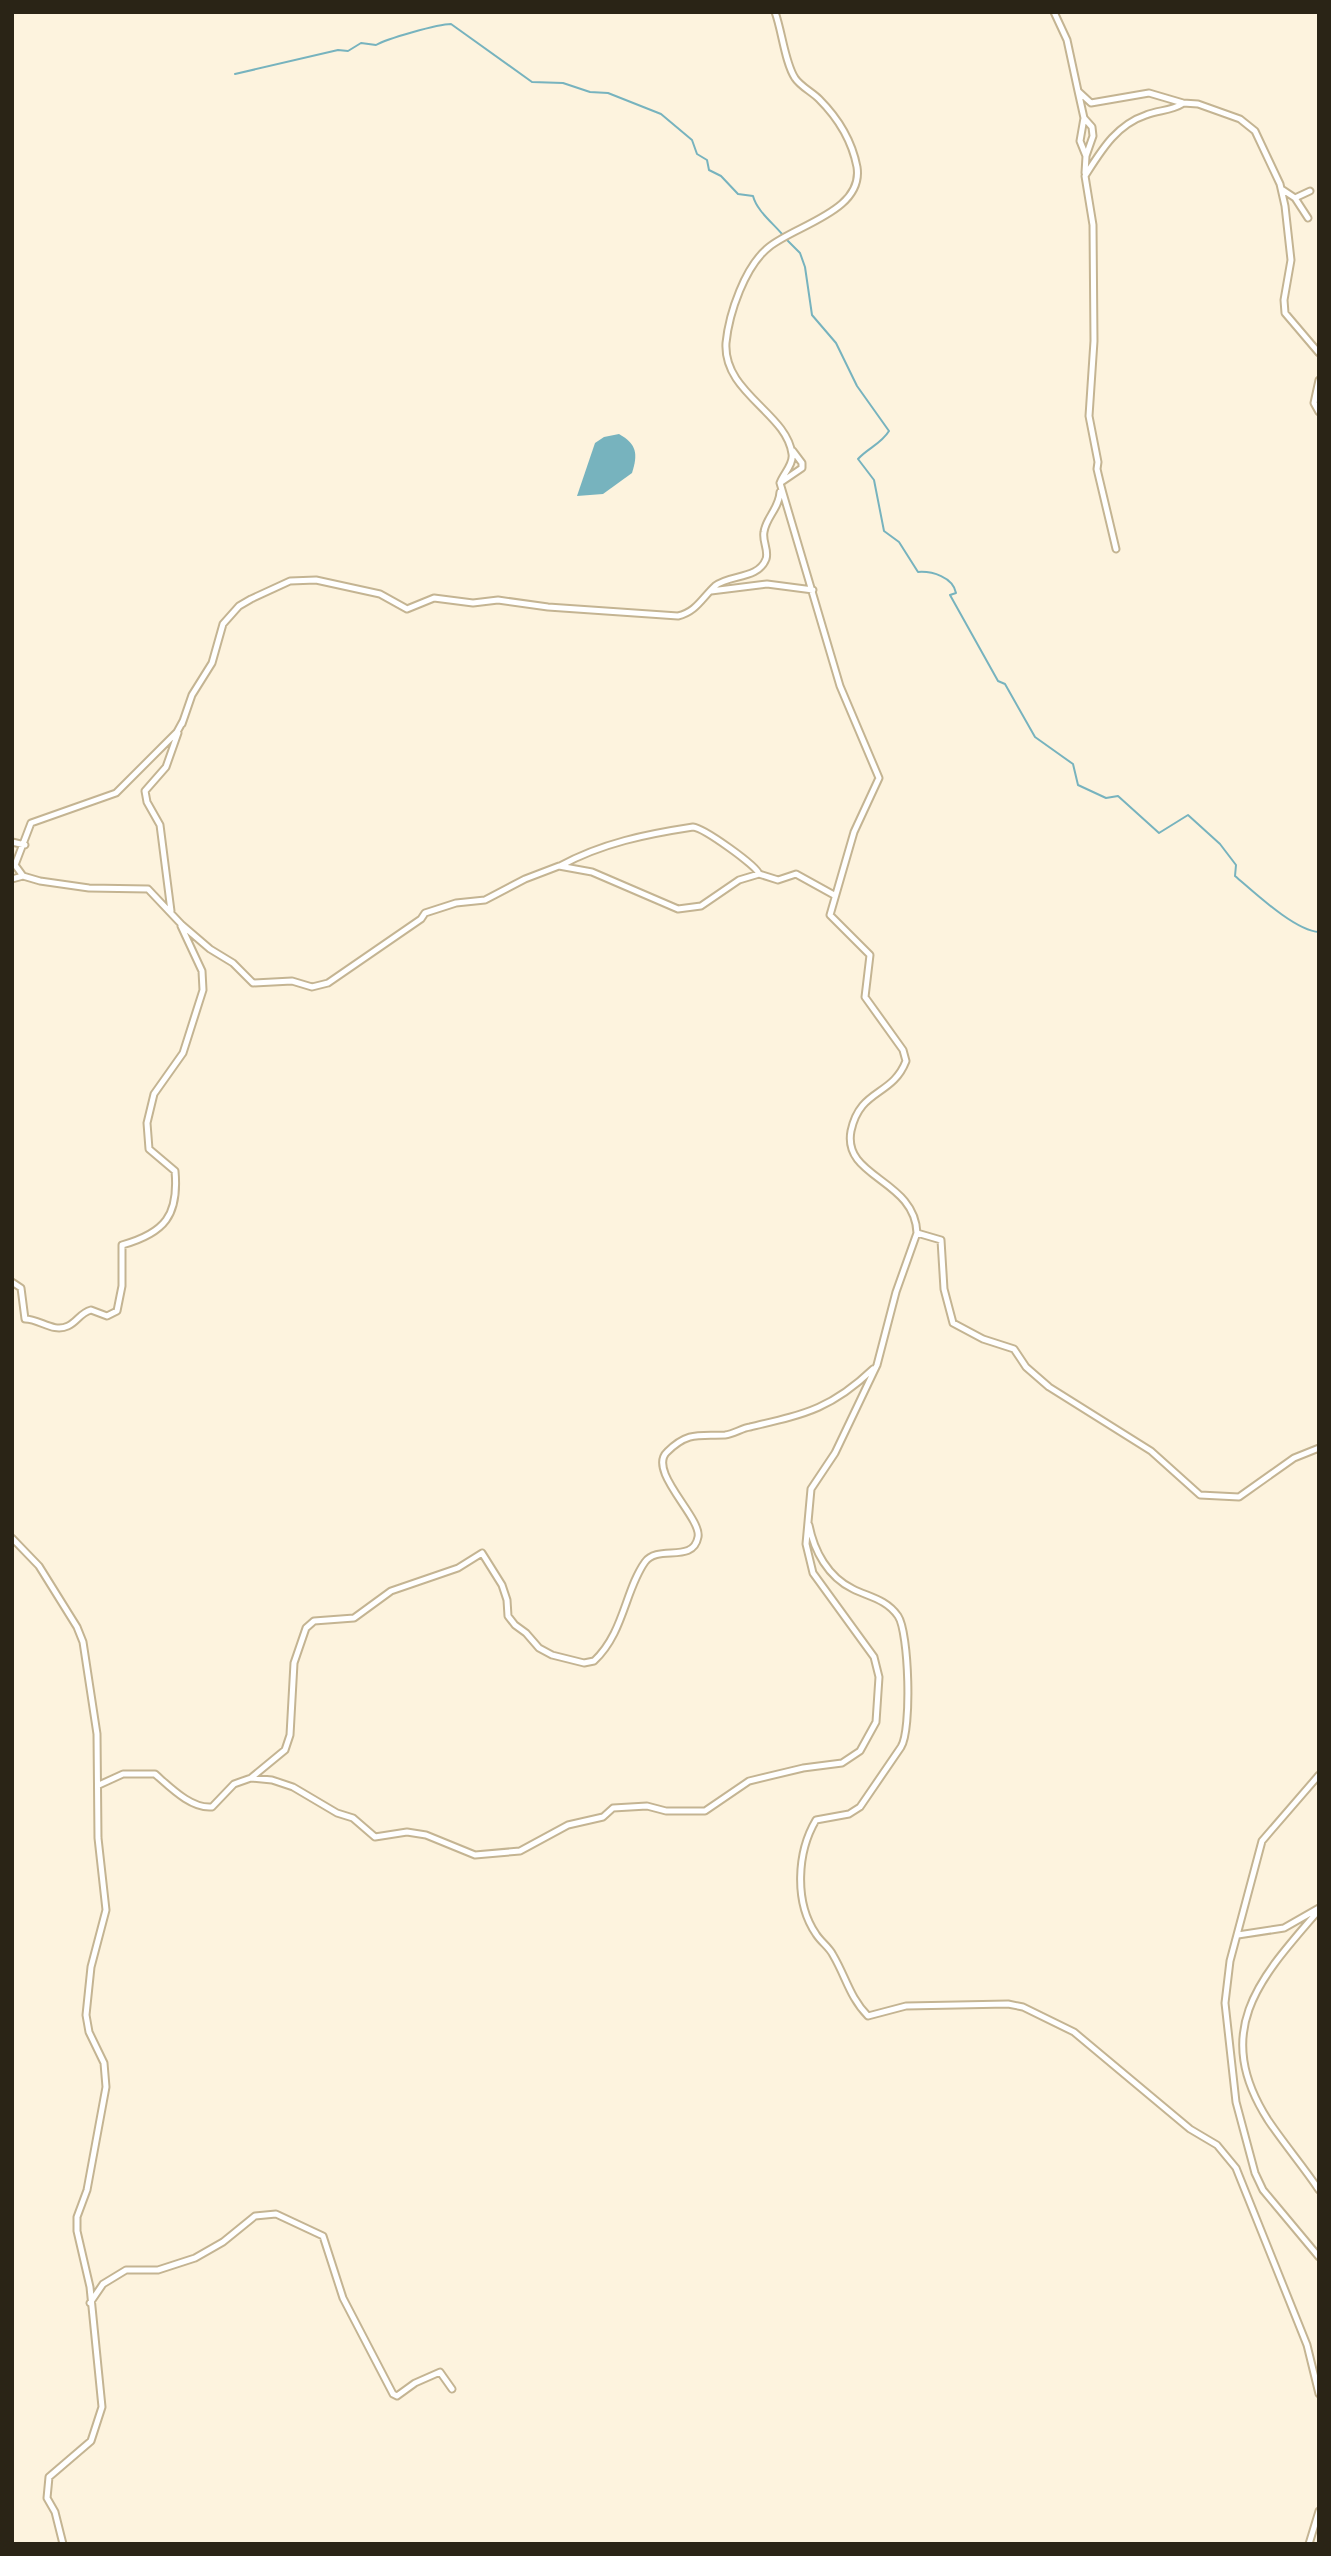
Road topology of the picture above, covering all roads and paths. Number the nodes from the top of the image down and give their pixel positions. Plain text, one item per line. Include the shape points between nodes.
1 (775, 12) edge
2 (1054, 12) edge
3 (1078, 90) junction
4 (1183, 103) junction
5 (1084, 118) junction
6 (1086, 156) junction
7 (1085, 176) junction
8 (1280, 184) junction
9 (1310, 191) dead end
10 (1295, 198) junction
11 (1308, 218) dead end
12 (1319, 353) edge
13 (1319, 380) edge
14 (1319, 412) edge
15 (789, 446) junction
16 (780, 484) junction
17 (1116, 549) dead end
18 (813, 590) junction
19 (711, 591) junction
20 (183, 721) junction
21 (12, 842) edge
22 (25, 845) junction
23 (559, 866) junction
24 (760, 874) junction
25 (23, 876) junction
26 (12, 879) edge
27 (834, 895) junction
28 (171, 915) junction
29 (181, 923) junction
30 (917, 1233) junction
31 (12, 1282) edge
32 (877, 1366) junction
33 (1319, 1448) edge
34 (808, 1522) junction
35 (12, 1538) edge
36 (1319, 1775) edge
37 (251, 1778) junction
38 (99, 1785) junction
39 (1319, 1909) edge
40 (1238, 1935) junction
41 (1319, 2190) edge
42 (1319, 2258) edge
43 (90, 2303) junction
44 (452, 2389) dead end
45 (1319, 2394) edge
46 (1319, 2511) edge
47 (63, 2544) edge
48 (1310, 2544) edge

1 - 15 street via 794,78 839,121 857,166 850,198 767,248 746,280 726,346 741,388
2 - 3 street via 1067,40
3 - 4 street via 1093,103 1142,93
3 - 5 street
4 - 7 street via 1125,125
4 - 8 street via 1245,121 1265,147
5 - 6 street via 1080,142
5 - 6 street via 1093,136
6 - 7 street
7 - 17 street via 1093,225 1089,416
8 - 10 street
8 - 12 street via 1291,260 1283,309
9 - 10 street
10 - 11 street
13 - 14 street via 1314,398
15 - 16 street via 792,458
15 - 16 street via 802,468
16 - 18 street
16 - 19 street via 775,513 764,533 764,563
18 - 19 street via 767,584
18 - 27 street via 840,686 879,778 859,819
19 - 20 street via 687,614 666,617 498,600 473,603 433,598 407,609 360,588 316,580 290,582 239,606 223,624 212,663 192,695
20 - 22 street via 177,733 116,793 31,823
20 - 28 street via 166,767 145,791 160,825
21 - 22 street
22 - 25 street via 15,862
23 - 24 street via 592,872 678,909 701,906 726,887
23 - 24 street via 639,836 701,827
23 - 29 street via 485,900 425,913 372,955 318,986 292,981 253,983
24 - 27 street via 778,880 796,874
25 - 26 street
25 - 28 street via 89,888 143,888
27 - 30 street via 831,917 872,959 864,980 865,998 906,1058 888,1087 862,1104 851,1129 850,1151 901,1195 917,1222
28 - 29 street
29 - 31 street via 202,971 203,990 190,1039 154,1094 147,1123 149,1149 175,1171 175,1206 145,1238 122,1245 117,1311 107,1316 91,1310 63,1328 25,1319 21,1288
30 - 32 street
30 - 33 street via 942,1240 944,1289 955,1325 1014,1349 1049,1387 1151,1451 1198,1494 1239,1497 1294,1458
32 - 34 street via 835,1453 811,1489
32 - 37 street via 828,1405 727,1435 701,1433 664,1454 662,1463 698,1537 685,1552 654,1555 645,1562 622,1618 594,1661 552,1655 514,1625 502,1585 481,1553 458,1568 391,1591 354,1619 314,1621 306,1628 294,1663 285,1750
34 - 37 street via 806,1544 813,1573 874,1657 879,1677 876,1722 860,1751 842,1763 749,1781 705,1811 612,1808 603,1817 568,1825 520,1851 475,1855 426,1835 407,1832 375,1837 353,1818 293,1787
34 - 45 street via 812,1542 830,1572 850,1588 885,1602 899,1618 908,1694 906,1740 874,1788 849,1814 816,1820 804,1845 800,1860 803,1904 814,1933 828,1947 848,1991 868,2016 917,2005 1023,2007 1074,2032 1190,2129 1217,2145 1236,2168 1307,2346
35 - 38 street via 39,1566 83,1642 97,1734
36 - 40 street via 1262,1841
37 - 38 street via 234,1784 206,1808 174,1791 156,1774 123,1774
38 - 43 street via 98,1838 106,1910 91,1967 86,2015 104,2063 106,2087 88,2190 77,2217
39 - 40 street via 1284,1928
39 - 41 street via 1273,1962 1254,1992 1242,2036 1247,2074 1268,2119
40 - 42 street via 1225,2003 1236,2102 1263,2190
43 - 44 street via 103,2284 126,2270 173,2267 223,2242 255,2216 276,2214 323,2236 343,2298 393,2394 397,2396 440,2372
43 - 47 street via 102,2407 90,2441 49,2477 47,2498
46 - 48 street

